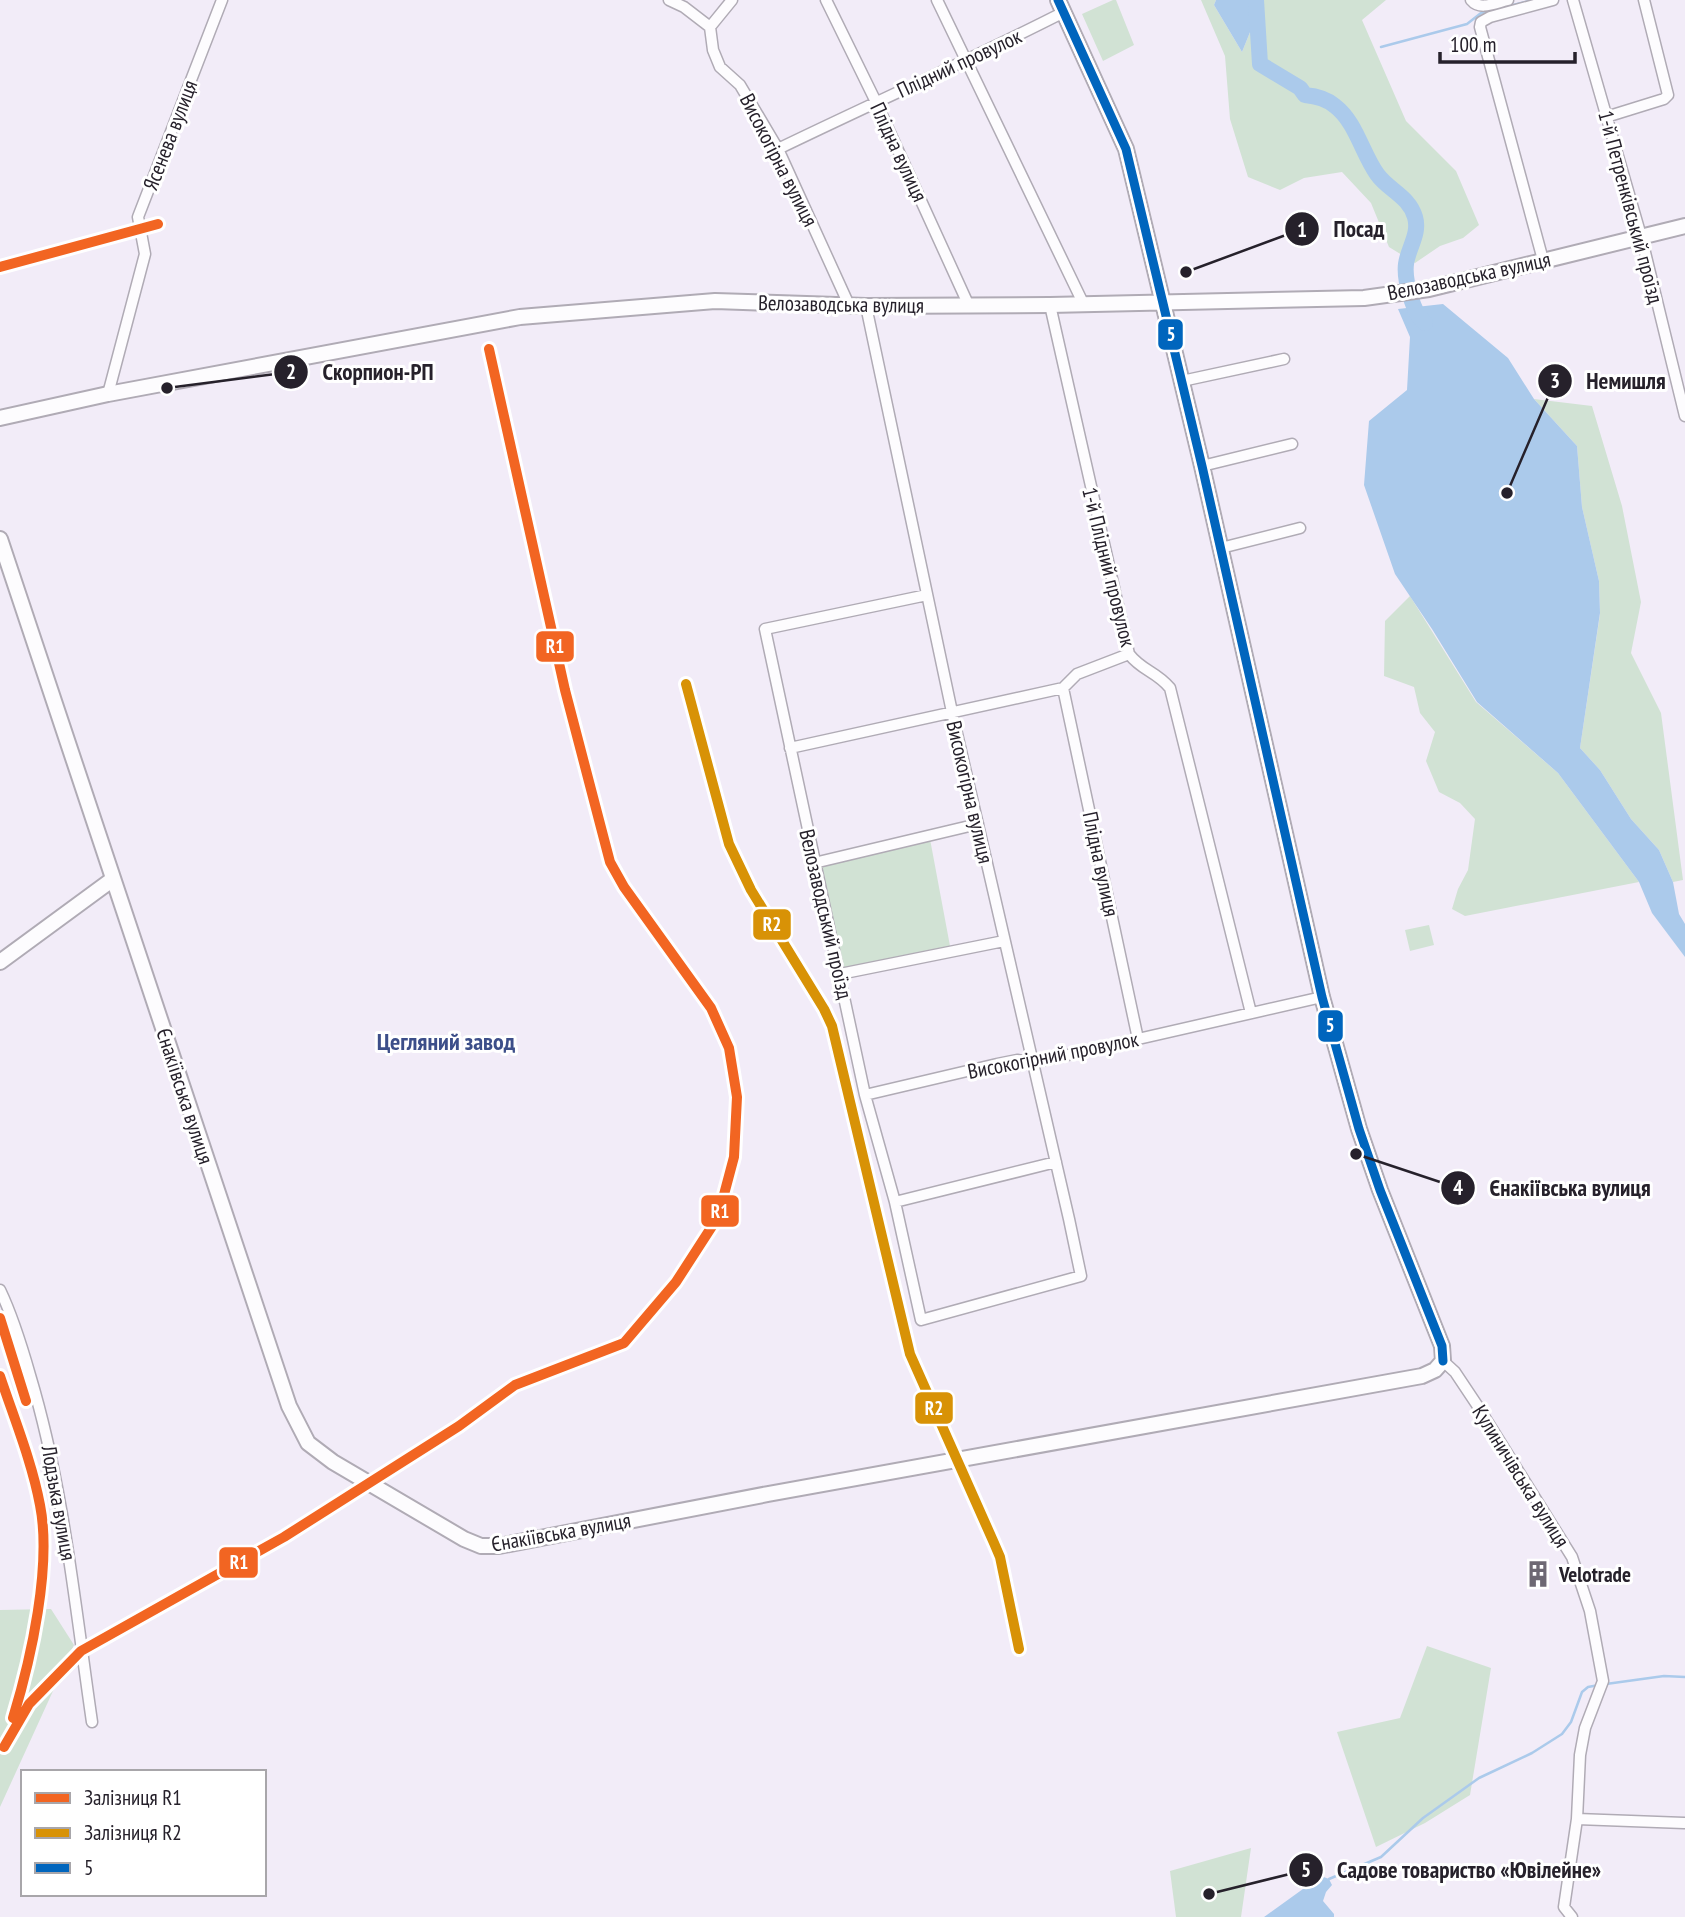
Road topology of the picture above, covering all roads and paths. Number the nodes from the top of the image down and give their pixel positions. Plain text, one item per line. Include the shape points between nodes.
1 (222, 0) edge
2 (669, 0) edge
3 (732, 0) edge
4 (826, 0) edge
5 (937, 0) edge
6 (1508, 0) edge
7 (1553, 0) edge
8 (1573, 0) edge
9 (1644, 0) edge
10 (1061, 6) edge
11 (1478, 11) edge
12 (710, 27) junction
13 (967, 61) junction
14 (876, 102) junction
15 (1606, 117) junction
16 (778, 149) junction
17 (1685, 226) edge
18 (1641, 236) junction
19 (1543, 260) junction
20 (1163, 304) junction
21 (849, 305) junction
22 (1050, 305) junction
23 (1084, 305) junction
24 (866, 306) junction
25 (969, 306) junction
26 (1284, 359) dead end
27 (1182, 381) junction
28 (108, 394) junction
29 (1685, 416) edge
30 (0, 418) edge
31 (1292, 443) dead end
32 (1202, 466) junction
33 (1300, 528) dead end
34 (0, 539) edge
35 (1221, 548) junction
36 (927, 595) junction
37 (1129, 654) junction
38 (1063, 688) junction
39 (952, 712) junction
40 (790, 748) junction
41 (978, 824) junction
42 (814, 863) junction
43 (113, 879) junction
44 (1004, 940) junction
45 (0, 962) edge
46 (839, 974) junction
47 (1322, 997) junction
48 (1251, 1013) junction
49 (1138, 1039) junction
50 (1032, 1063) junction
51 (865, 1095) junction
52 (1056, 1162) junction
53 (895, 1202) junction
54 (0, 1290) edge
55 (921, 1320) joint
56 (1443, 1361) junction
57 (92, 1722) dead end
58 (1577, 1819) junction
59 (1684, 1823) edge
60 (1572, 1917) edge

1 - 28 street, Ясенева вулиця via 138,217 145,254
2 - 12 street
3 - 12 street
4 - 14 street, Плідна вулиця
5 - 13 street
6 - 11 street
7 - 11 street
8 - 15 street, 1-й Петренківський проїзд
9 - 15 street via 1668,95
10 - 13 street, Плідний провулок
10 - 20 street via 1126,149
11 - 19 street via 1480,33
12 - 16 street, Високогірна вулиця via 720,67 740,85
13 - 14 street, Плідний провулок
13 - 23 street
14 - 16 street, Плідний провулок
14 - 25 street, Плідна вулиця
15 - 18 street, 1-й Петренківський проїзд
16 - 21 street, Високогірна вулиця
17 - 18 street, Велозаводська вулиця
18 - 19 street, Велозаводська вулиця
18 - 29 street, 1-й Петренківський проїзд
19 - 20 street, Велозаводська вулиця via 1429,289 1385,295
20 - 23 street, Велозаводська вулиця
20 - 27 street
21 - 24 street, Велозаводська вулиця
21 - 28 street, Велозаводська вулиця via 715,301 520,317
22 - 23 street, Велозаводська вулиця
22 - 25 street, Велозаводська вулиця
22 - 37 street, 1-й Плідний провулок
24 - 25 street, Велозаводська вулиця
24 - 36 street, Високогірна вулиця
26 - 27 street
27 - 32 street
28 - 30 street, Велозаводська вулиця
31 - 32 street
32 - 35 street
33 - 35 street
34 - 43 street, Єнакіївська вулиця
35 - 47 street
36 - 39 street, Високогірна вулиця
36 - 40 street, Велозаводський проїзд via 765,629
37 - 38 street via 1077,674
37 - 48 street, 1-й Плідний провулок via 1139,667 1160,676 1170,688
38 - 39 street
38 - 49 street, Плідна вулиця
39 - 40 street
39 - 41 street, Високогірна вулиця
40 - 42 street, Велозаводський проїзд
41 - 42 street
41 - 44 street, Високогірна вулиця
42 - 46 street, Велозаводський проїзд
43 - 45 street
43 - 56 street, Єнакіївська вулиця via 289,1406 309,1443 333,1462 481,1546 1422,1376
44 - 46 street
44 - 50 street, Високогірна вулиця
46 - 51 street, Велозаводський проїзд
47 - 48 street, Високогірний провулок
47 - 56 street via 1359,1129 1442,1346
48 - 49 street, Високогірний провулок
49 - 50 street, Високогірний провулок
50 - 51 street, Високогірний провулок via 1017,1060
50 - 52 street, Високогірна вулиця
51 - 53 street, Велозаводський проїзд
52 - 53 street
52 - 55 street, Високогірна вулиця via 1080,1276
53 - 55 street, Велозаводський проїзд
54 - 57 street, Лодзька вулиця via 49,1444 66,1531
56 - 58 street, Кулиничівська вулиця via 1455,1372 1572,1557 1590,1611 1602,1686 1585,1728
58 - 59 street
58 - 60 street, Кулиничівська вулиця via 1564,1907

